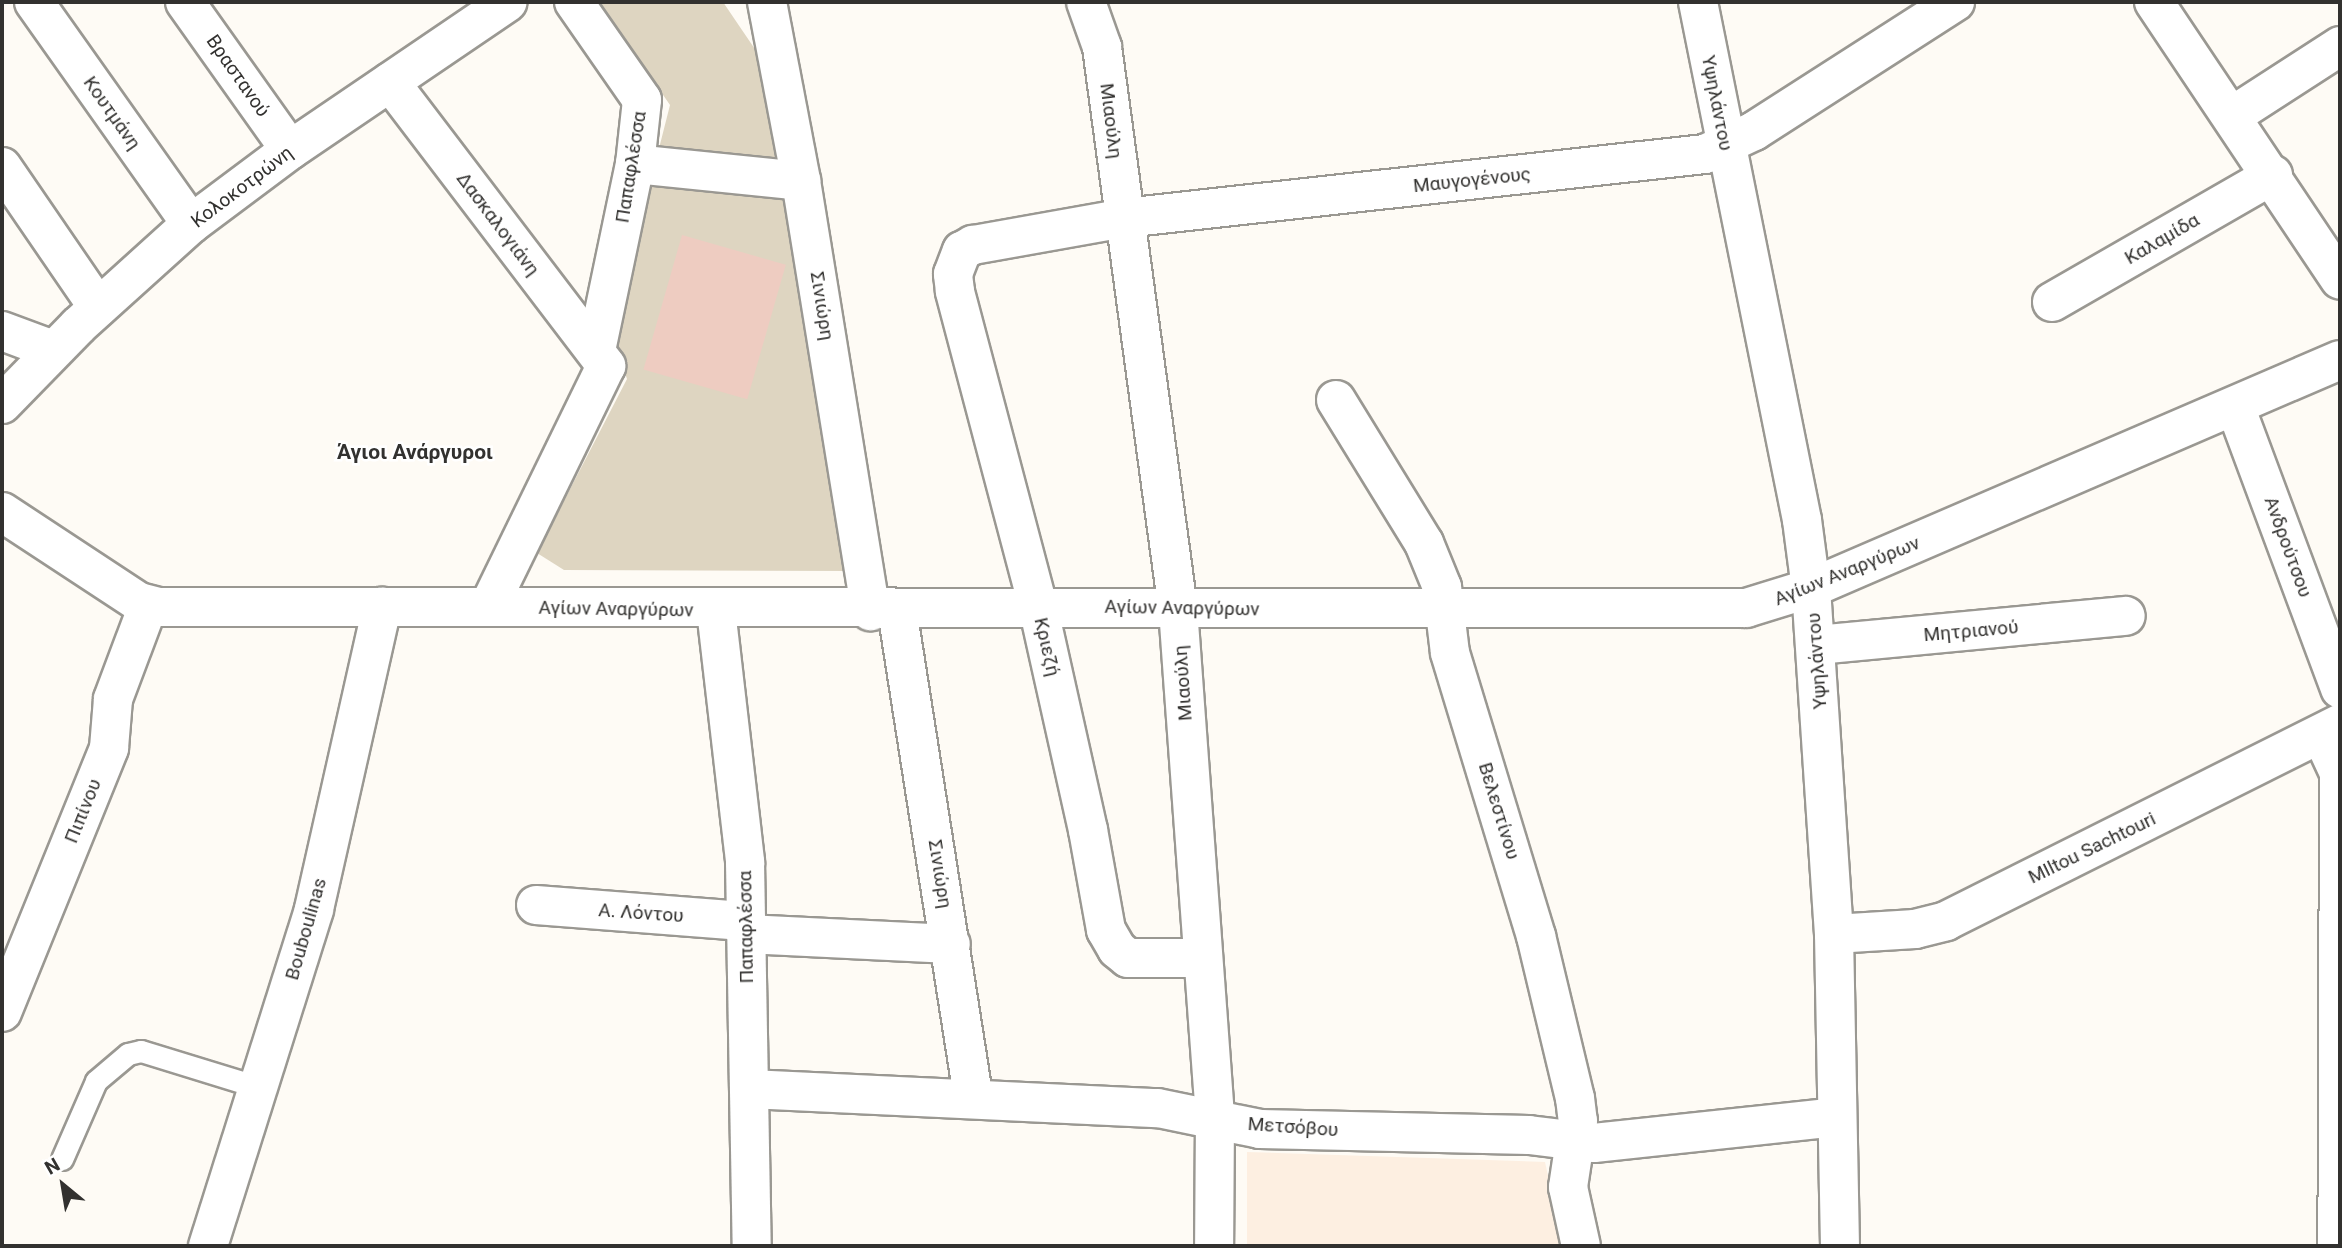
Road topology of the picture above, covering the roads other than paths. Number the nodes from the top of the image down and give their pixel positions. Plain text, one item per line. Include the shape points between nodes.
1 (34, 2) edge
2 (185, 2) edge
3 (508, 2) edge
4 (574, 2) edge
5 (767, 2) edge
6 (1086, 2) edge
7 (1698, 2) edge
8 (1953, 2) edge
9 (2154, 2) edge
10 (2340, 46) edge
11 (390, 82) junction
12 (2232, 116) junction
13 (1725, 148) junction
14 (290, 150) junction
15 (635, 164) junction
16 (2, 167) edge
17 (2273, 175) junction
18 (801, 181) junction
19 (1124, 218) junction
20 (191, 224) junction
21 (955, 261) joint
22 (2340, 280) edge
23 (2052, 302) dead end
24 (98, 307) junction
25 (2, 331) edge
26 (53, 351) junction
27 (601, 359) junction
28 (2340, 360) edge
29 (1336, 400) dead end
30 (2, 404) edge
31 (2235, 405) junction
32 (2, 512) edge
33 (1811, 588) junction
34 (148, 606) junction
35 (489, 606) junction
36 (1038, 606) junction
37 (382, 607) junction
38 (1178, 609) junction
39 (716, 610) junction
40 (884, 610) junction
41 (1446, 611) junction
42 (2126, 616) dead end
43 (1817, 645) junction
44 (2340, 689) edge
45 (2331, 729) edge
46 (536, 905) dead end
47 (746, 927) junction
48 (1834, 934) junction
49 (951, 944) junction
50 (1200, 958) junction
51 (2, 1012) edge
52 (258, 1087) junction
53 (749, 1089) junction
54 (973, 1097) junction
55 (1215, 1116) junction
56 (1836, 1117) junction
57 (1576, 1141) junction
58 (62, 1159) dead end
59 (2339, 1190) edge
60 (208, 1246) edge
61 (752, 1246) edge
62 (1214, 1246) edge
63 (1581, 1246) edge
64 (1840, 1246) edge
65 (2337, 1246) edge

1 - 20 street, Κουτμάνη
2 - 14 street, Βραστανού
3 - 11 street, Κολοκοτρώνη
4 - 15 street, Παπαφλέσσα via 642,100
5 - 18 street, Σινιώρη
6 - 19 street, Μιαούλη via 1099,32
7 - 13 street, Υψηλάντου
8 - 13 street, Μαυγογένους
9 - 12 street
10 - 12 street
11 - 14 street, Κολοκοτρώνη
11 - 27 street, Δασκαλογιάνη
12 - 17 street
13 - 19 street, Μαυγογένους via 1676,158
13 - 33 street, Υψηλάντου via 1802,520
14 - 20 street, Κολοκοτρώνη
15 - 18 street
15 - 27 street, Παπαφλέσσα
16 - 24 street
17 - 22 street
17 - 23 street, Καλαμίδα
18 - 40 street, Σινιώρη
19 - 21 street, Μαυγογένους via 973,245
19 - 38 street, Μιαούλη
20 - 24 street, Κολοκοτρώνη
21 - 36 street, Κριεζή via 955,291
24 - 26 street, Κολοκοτρώνη
25 - 26 street
26 - 30 street, Κολοκοτρώνη
27 - 35 street, Παπαφλέσσα
28 - 31 street, Αγίων Αναργύρων
29 - 41 street, Βελεστίνου via 1433,559
31 - 33 street, Αγίων Αναργύρων
31 - 44 street, Ανδρούτσου
32 - 34 street
33 - 41 street, Αγίων Αναργύρων via 1737,609
33 - 43 street, Υψηλάντου
34 - 37 street, Αγίων Αναργύρων
34 - 51 street, Πιπίνου via 113,699 109,748
35 - 37 street, Αγίων Αναργύρων
35 - 39 street, Αγίων Αναργύρων
36 - 38 street, Αγίων Αναργύρων
36 - 40 street, Αγίων Αναργύρων
36 - 50 street, Κριεζή via 1111,942 1128,958
37 - 52 street, Bouboulinas via 314,909
38 - 41 street, Αγίων Αναργύρων
38 - 50 street, Μιαούλη
39 - 40 street, Αγίων Αναργύρων
39 - 47 street, Παπαφλέσσα via 746,862
40 - 49 street, Σινιώρη
41 - 57 street, Βελεστίνου via 1450,653 1536,936 1575,1098
42 - 43 street, Μητριανού
43 - 48 street, Υψηλάντου
45 - 48 street, MIltou Sachtouri via 1945,921 1915,929
45 - 59 street via 2339,773
46 - 47 street, Α. Λόντου
47 - 49 street, Α. Λόντου
47 - 53 street, Παπαφλέσσα
48 - 56 street, Υψηλάντου
49 - 54 street, Σινιώρη
50 - 55 street, Μιαούλη
52 - 58 lane via 142,1051 128,1054 96,1081
52 - 60 street, Bouboulinas
53 - 54 street, Μετσόβου
53 - 61 street, Παπαφλέσσα
54 - 55 street, Μετσόβου via 1170,1108
55 - 57 street, Μετσόβου via 1260,1129 1529,1135
55 - 62 street, Μιαούλη
56 - 57 street, Μετσόβου via 1619,1143
56 - 64 street, Υψηλάντου
57 - 63 street, Βελεστίνου via 1568,1187
59 - 65 street

